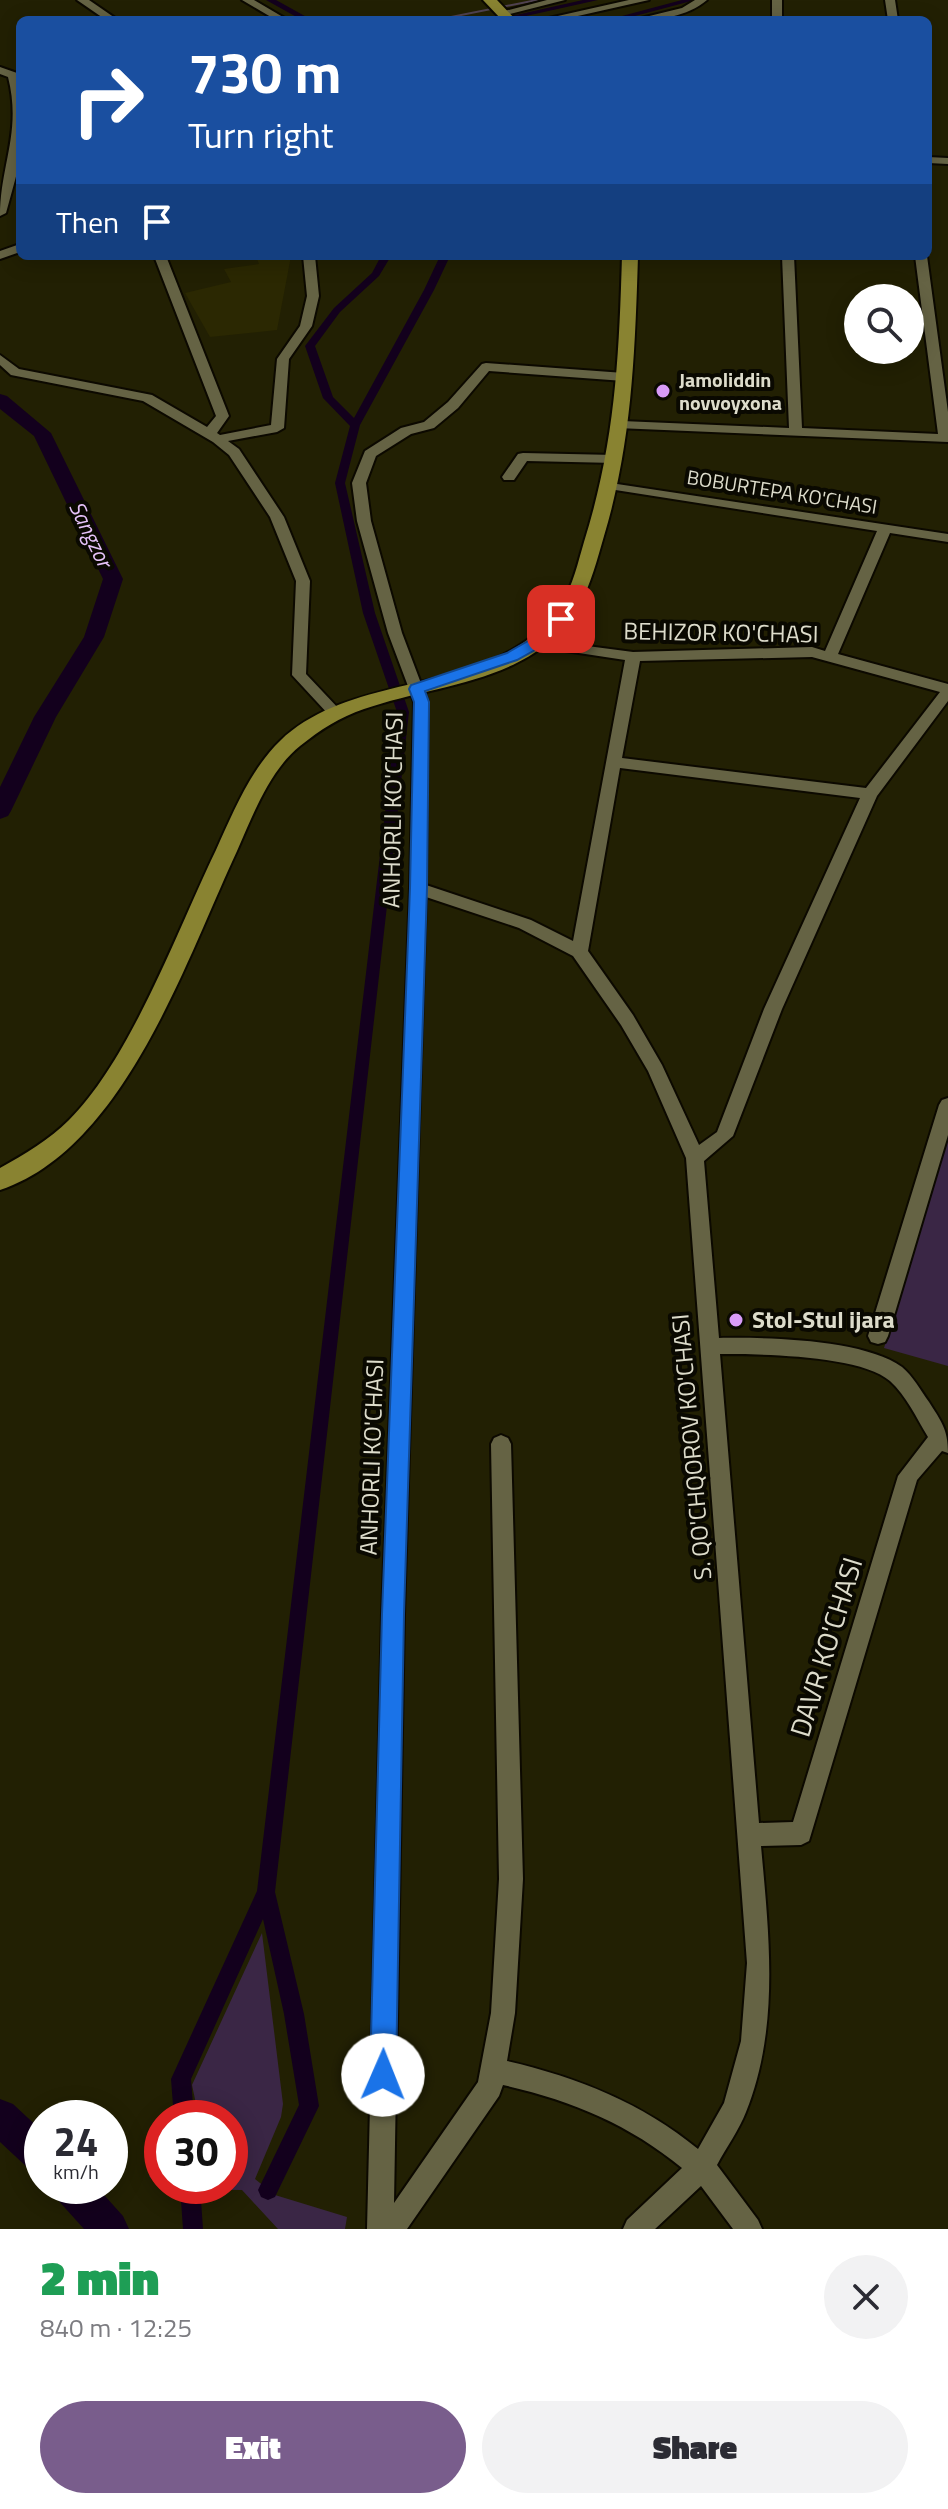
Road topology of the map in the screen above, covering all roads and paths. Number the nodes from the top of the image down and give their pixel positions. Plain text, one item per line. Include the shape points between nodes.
1 (82, 0) edge
2 (247, 0) edge
3 (560, 0) edge
4 (644, 0) edge
5 (702, 0) edge
6 (500, 10) edge
7 (107, 16) edge
8 (276, 16) edge
9 (565, 16) edge
10 (657, 16) edge
11 (0, 70) edge
12 (16, 84) edge
13 (16, 162) edge
14 (0, 213) edge
15 (162, 260) edge
16 (309, 260) edge
17 (630, 260) edge
18 (788, 260) edge
19 (922, 260) edge
20 (0, 359) edge
21 (624, 377) junction
22 (622, 425) junction
23 (796, 432) junction
24 (214, 437) junction
25 (946, 438) edge
26 (615, 459) junction
27 (509, 477) dead end
28 (609, 485) junction
29 (885, 528) junction
30 (948, 538) edge
31 (539, 642) junction
32 (633, 657) junction
33 (830, 657) junction
34 (417, 689) junction
35 (948, 690) edge
36 (334, 712) junction
37 (613, 762) junction
38 (870, 794) junction
39 (418, 888) junction
40 (579, 952) junction
41 (948, 1105) edge
42 (695, 1158) junction
43 (0, 1180) edge
44 (878, 1336) dead end
45 (710, 1346) junction
46 (944, 1441) edge
47 (501, 1444) dead end
48 (749, 1835) junction
49 (493, 2070) junction
50 (701, 2168) junction
51 (380, 2229) edge
52 (391, 2229) edge
53 (636, 2229) edge
54 (749, 2229) edge

1 - 7 street
2 - 8 street
3 - 6 street
4 - 9 street
5 - 10 street
11 - 12 street via 13,75
13 - 14 street
15 - 24 street via 223,416
16 - 24 street via 313,296 306,326 283,359 277,428
17 - 21 main road
18 - 23 street
19 - 25 street
20 - 24 street via 15,372 147,398
21 - 22 main road
21 - 34 street, ANHORLI KO'CHASI via 486,367 429,425 406,431 370,454 359,483 364,521 395,633
22 - 23 street
22 - 26 main road
23 - 25 street
24 - 36 street via 234,452 277,517 303,581 299,675
26 - 27 street via 523,457
26 - 28 main road
28 - 29 street, BOBURTEPA KO'CHASI
28 - 31 main road via 576,595
29 - 30 street, BOBURTEPA KO'CHASI
29 - 33 street
31 - 32 street, BEHIZOR KO'CHASI
31 - 34 main road via 489,666
32 - 33 street, BEHIZOR KO'CHASI via 812,652
32 - 37 street
33 - 35 street, BEHIZOR KO'CHASI
34 - 36 main road via 368,698
34 - 39 street, ANHORLI KO'CHASI
35 - 38 street
36 - 43 main road via 294,739 257,788 142,1029 98,1102 53,1148
37 - 38 street
37 - 40 street
38 - 42 street via 773,1009 724,1136
39 - 40 street via 525,924
39 - 51 street, ANHORLI KO'CHASI via 393,1614
40 - 42 street, S. QO'CHQOROV KO'CHASI via 656,1070
41 - 44 street
42 - 45 street, S. QO'CHQOROV KO'CHASI
45 - 46 street via 764,1344 862,1360 896,1373
45 - 48 street, S. QO'CHQOROV KO'CHASI
46 - 48 street, DAVR KO'CHASI via 908,1476 801,1833
47 - 49 street via 511,1879 503,2013
48 - 50 street, S. QO'CHQOROV KO'CHASI via 759,1963 753,2041 735,2108
49 - 50 street via 554,2083 611,2106
49 - 52 street via 490,2087
50 - 53 street, S. QO'CHQOROV KO'CHASI
50 - 54 street

